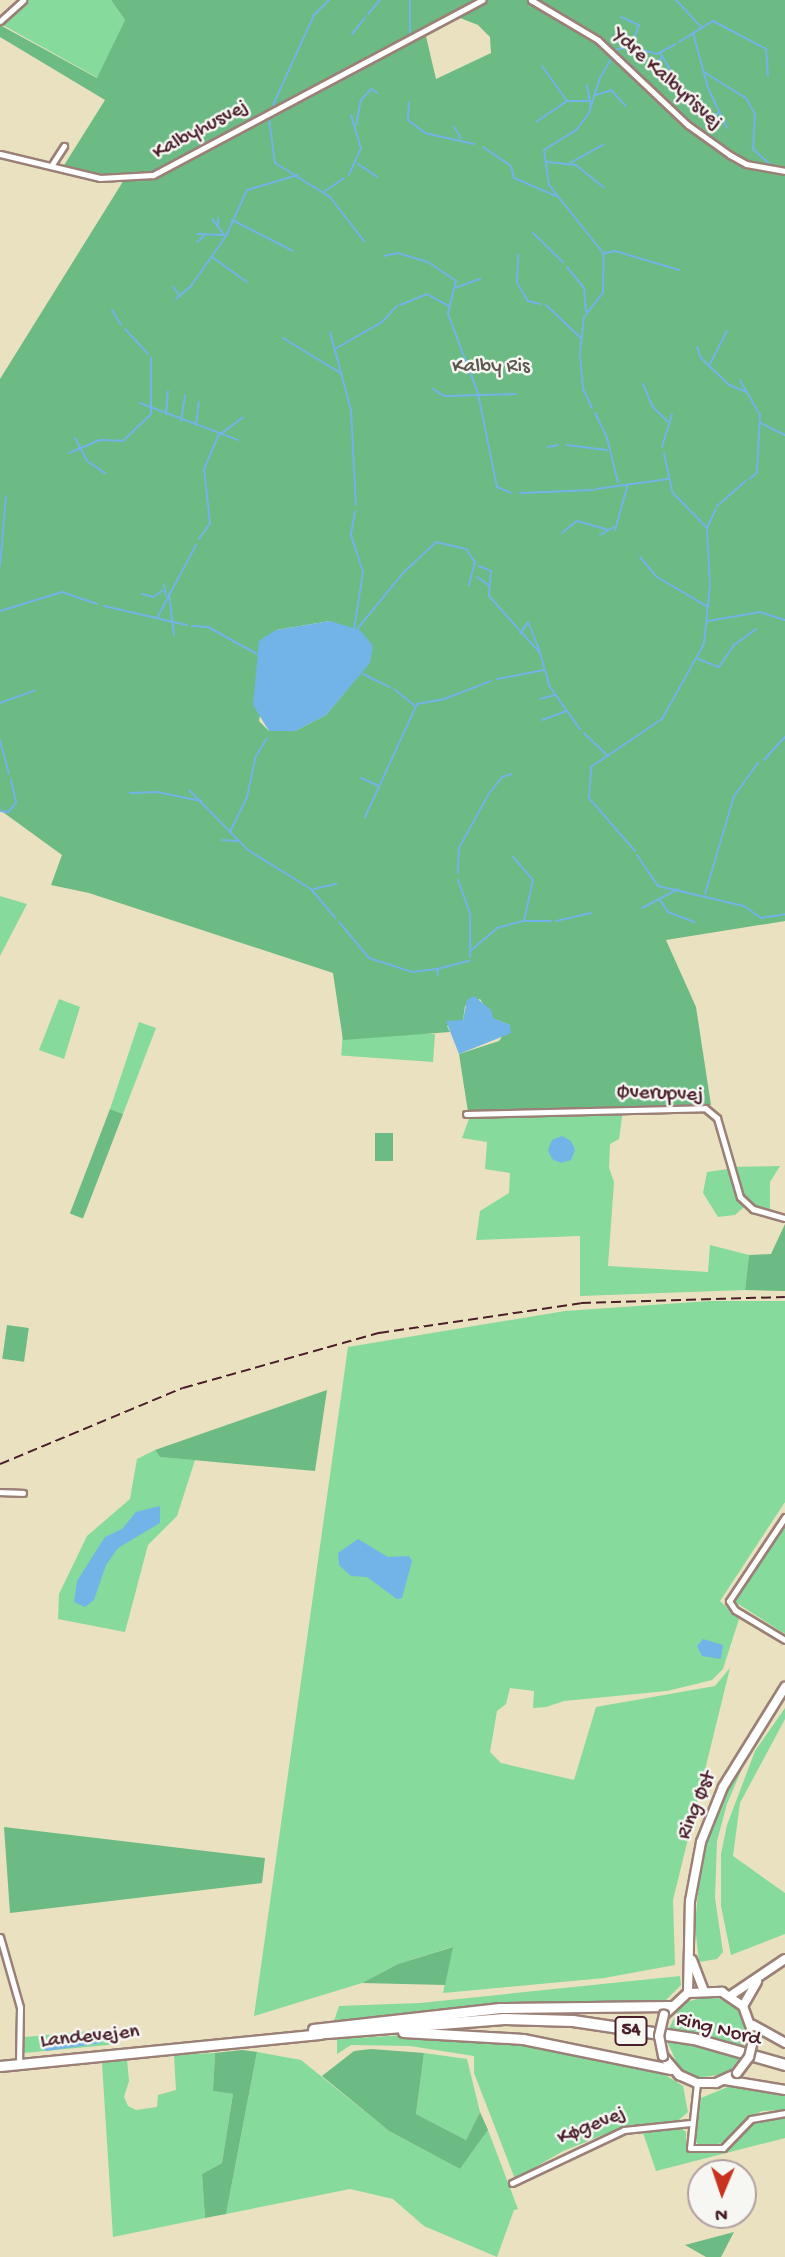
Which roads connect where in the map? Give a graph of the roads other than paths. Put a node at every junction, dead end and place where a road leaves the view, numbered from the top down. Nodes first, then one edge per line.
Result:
1 (23, 0) edge
2 (482, 0) edge
3 (531, 0) edge
4 (0, 21) edge
5 (64, 146) dead end
6 (0, 154) edge
7 (51, 166) junction
8 (785, 171) edge
9 (467, 1114) dead end
10 (785, 1218) edge
11 (0, 1492) edge
12 (23, 1493) dead end
13 (785, 1517) edge
14 (785, 1640) edge
15 (785, 1687) edge
16 (0, 1937) edge
17 (690, 1954) junction
18 (785, 1959) edge
19 (761, 1977) junction
20 (704, 1989) junction
21 (688, 1993) junction
22 (730, 1996) junction
23 (670, 2006) junction
24 (743, 2006) junction
25 (753, 2025) junction
26 (314, 2034) junction
27 (241, 2040) junction
28 (785, 2043) edge
29 (19, 2063) junction
30 (0, 2066) edge
31 (785, 2067) edge
32 (671, 2069) junction
33 (725, 2080) junction
34 (697, 2083) junction
35 (785, 2090) edge
36 (785, 2113) edge
37 (691, 2123) junction
38 (512, 2183) dead end

1 - 4 street
2 - 7 street, Kalbyhusvej
3 - 8 street, Ydre Kalbyrisvej
5 - 7 street
6 - 7 street, Kalbyhusvej
9 - 10 street, Øverupvej
11 - 12 street
13 - 14 street
15 - 17 main road, Ring Øst
16 - 29 street
17 - 20 main road, Ring Øst
17 - 21 main road, Ring Øst
18 - 19 main road
19 - 22 main road
19 - 24 main road
20 - 21 main road
20 - 22 main road
21 - 23 main road
22 - 24 main road
23 - 27 main road
23 - 32 main road, bridge
24 - 25 main road
25 - 28 main road
25 - 33 main road, bridge
26 - 27 main road, 54
26 - 31 highway, Ring Nord / 54
26 - 32 main road
27 - 29 main road, Landevejen / 54
29 - 30 main road, Landevejen / 54
32 - 34 main road
33 - 34 main road
33 - 35 main road
34 - 37 street
36 - 37 street
37 - 38 street, Køgevej

